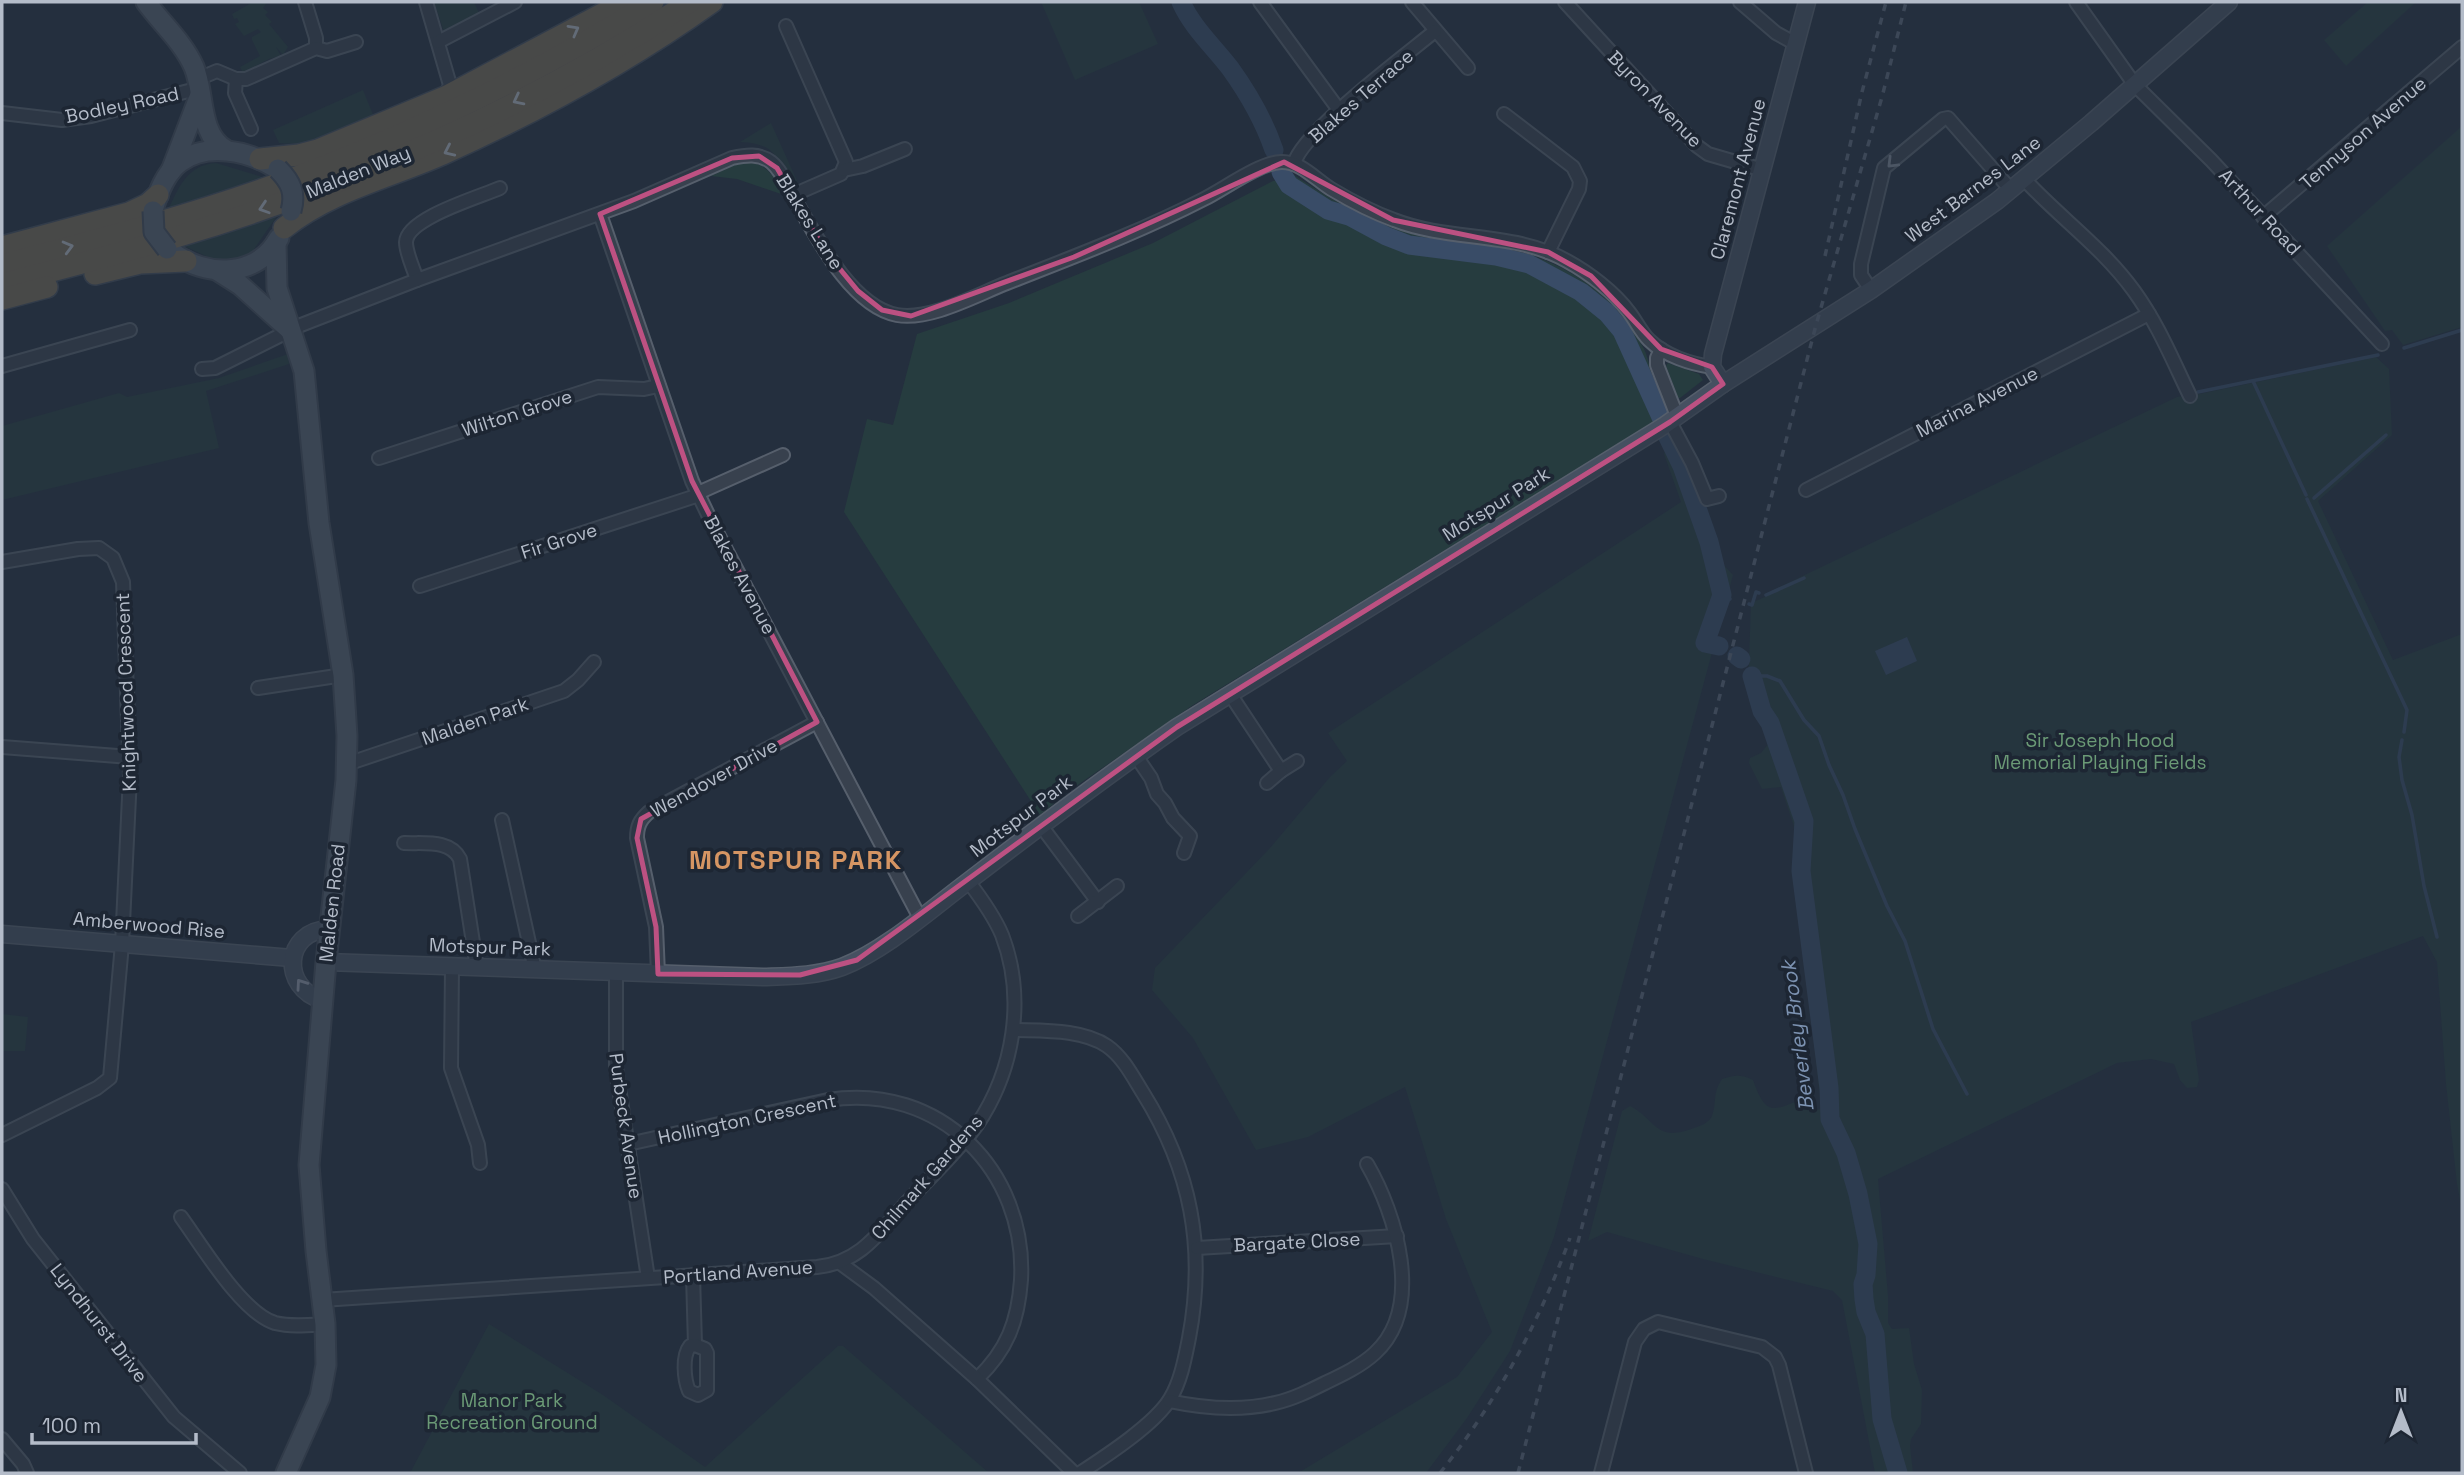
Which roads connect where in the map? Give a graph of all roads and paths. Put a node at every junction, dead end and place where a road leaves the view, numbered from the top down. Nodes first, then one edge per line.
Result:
1 (146, 2) edge
2 (305, 2) edge
3 (426, 2) edge
4 (515, 2) edge
5 (625, 2) edge
6 (653, 2) edge
7 (690, 2) edge
8 (712, 2) edge
9 (1260, 2) edge
10 (1412, 2) edge
11 (1565, 2) edge
12 (1740, 2) edge
13 (1807, 2) edge
14 (2076, 2) edge
15 (2229, 2) edge
16 (786, 26) dead end
17 (1435, 32) junction
18 (438, 41) junction
19 (356, 42) dead end
20 (1796, 44) junction
21 (2462, 47) edge
22 (316, 48) junction
23 (1468, 68) dead end
24 (236, 79) junction
25 (2135, 85) junction
26 (200, 87) junction
27 (445, 97) junction
28 (1339, 110) junction
29 (2, 113) edge
30 (1504, 114) dead end
31 (251, 129) dead end
32 (905, 149) dead end
33 (226, 150) junction
34 (269, 164) junction
35 (1294, 164) junction
36 (844, 170) junction
37 (1763, 170) junction
38 (170, 172) junction
39 (2024, 178) junction
40 (500, 188) dead end
41 (2011, 190) junction
42 (793, 195) junction
43 (155, 203) junction
44 (600, 215) junction
45 (2263, 217) junction
46 (284, 227) junction
47 (2, 247) edge
48 (1548, 251) junction
49 (186, 261) junction
50 (2, 265) edge
51 (218, 271) junction
52 (417, 280) junction
53 (2, 284) edge
54 (1871, 290) junction
55 (2, 299) edge
56 (2149, 314) junction
57 (130, 330) dead end
58 (289, 330) junction
59 (2382, 344) dead end
60 (1661, 349) junction
61 (2, 366) edge
62 (1712, 367) junction
63 (202, 369) dead end
64 (1723, 384) junction
65 (658, 386) junction
66 (2190, 396) dead end
67 (1671, 421) junction
68 (783, 455) dead end
69 (379, 458) dead end
70 (1806, 490) dead end
71 (698, 494) junction
72 (1719, 496) dead end
73 (2, 562) edge
74 (420, 586) dead end
75 (594, 662) dead end
76 (343, 675) junction
77 (258, 688) dead end
78 (1230, 694) junction
79 (817, 722) junction
80 (2, 747) edge
81 (1136, 756) junction
82 (130, 757) junction
83 (1297, 761) dead end
84 (347, 764) junction
85 (1281, 771) junction
86 (1267, 783) dead end
87 (502, 820) dead end
88 (1042, 827) junction
89 (404, 843) dead end
90 (1184, 853) dead end
91 (968, 881) junction
92 (1117, 886) dead end
93 (1098, 902) junction
94 (1078, 916) dead end
95 (920, 918) junction
96 (329, 929) junction
97 (2, 934) edge
98 (122, 944) junction
99 (292, 958) junction
100 (326, 962) junction
101 (452, 967) junction
102 (477, 968) junction
103 (535, 970) junction
104 (616, 973) junction
105 (658, 974) junction
106 (322, 1000) junction
107 (1014, 1030) junction
108 (2, 1135) edge
109 (966, 1139) junction
110 (628, 1144) junction
111 (480, 1163) dead end
112 (1367, 1164) dead end
113 (2, 1189) edge
114 (181, 1217) dead end
115 (1397, 1236) junction
116 (1197, 1248) junction
117 (840, 1263) junction
118 (693, 1275) junction
119 (648, 1278) junction
120 (322, 1300) junction
121 (325, 1324) junction
122 (695, 1345) dead end
123 (976, 1379) junction
124 (1169, 1401) junction
125 (2, 1439) edge
126 (27, 1473) edge
127 (240, 1473) edge
128 (286, 1473) edge
129 (1074, 1473) edge
130 (1080, 1473) edge
131 (1601, 1473) edge
132 (1806, 1473) edge

1 - 26 main road
2 - 22 street
3 - 18 street
4 - 18 street
27 -> 5 highway
50 -> 6 highway, Malden Way
7 -> 53 highway, Malden Way
8 -> 46 highway
9 - 28 street
10 - 17 street
11 - 37 street, Byron Avenue
12 - 20 street
13 - 20 street, Claremont Avenue
14 - 25 street, Arthur Road
15 - 25 street, West Barnes Lane
16 - 36 street
17 - 23 street
17 - 28 street, Blakes Terrace
18 - 27 street
19 - 22 street
20 - 37 street, Claremont Avenue
21 - 45 street, Tennyson Avenue
22 - 24 street
24 - 26 street, Bodley Road
24 - 31 street
25 - 39 street, West Barnes Lane
25 - 45 street, Arthur Road
26 - 29 street, Bodley Road
26 - 33 main road
26 - 38 main road
27 - 34 highway
28 - 35 street, Blakes Terrace
30 - 48 street
32 - 36 street
33 - 34 main road
33 - 38 main road
34 - 46 main road, bridge
35 - 42 street, Blakes Lane
35 - 48 street
36 - 42 street
37 - 62 street, Claremont Avenue
38 - 43 main road
39 - 41 street, West Barnes Lane
39 - 56 street
40 - 52 street
41 - 54 street, West Barnes Lane
41 -> 54 street
42 - 44 street, Blakes Lane
43 - 47 highway
43 - 49 main road, bridge
44 - 52 street, Blakes Lane
44 - 65 street, Blakes Avenue
45 - 59 street, Arthur Road
46 - 51 main road
46 - 58 main road, Malden Road
48 - 60 street
49 - 51 main road
49 - 55 highway
51 - 58 main road, Malden Road
52 - 58 street, Blakes Lane
54 - 64 street, West Barnes Lane
56 - 66 street
56 - 70 street, Marina Avenue
57 - 61 street
58 - 63 street, Blakes Lane
58 - 76 main road, Malden Road
60 - 62 street
60 - 67 street
62 - 64 street
64 - 67 street, West Barnes Lane
65 - 69 street, Wilton Grove
65 - 71 street, Blakes Avenue
67 - 72 street
67 - 78 street, Motspur Park
68 - 71 street, Fir Grove
71 - 74 street, Fir Grove
71 - 79 street, Blakes Avenue
73 - 82 street, Knightwood Crescent
75 - 84 street, Malden Park
76 - 77 street
76 - 84 main road, Malden Road
78 - 81 street, Motspur Park
78 - 85 street
79 - 95 street, Blakes Avenue
79 - 105 street, Wendover Drive
80 - 82 street
81 - 88 street, Motspur Park
81 - 90 street
82 - 98 street, Knightwood Crescent
83 - 85 street
84 - 96 main road, Malden Road
85 - 86 street
87 - 103 street
88 - 91 street, Motspur Park
88 - 93 street
89 - 102 street
91 - 95 street, Motspur Park
91 - 107 street, Chilmark Gardens
92 - 93 street
93 - 94 street
95 - 105 street, Motspur Park
96 - 99 street
96 - 100 main road, Malden Road
97 - 98 street, Amberwood Rise
98 - 99 street, Amberwood Rise
98 - 108 street, Knightwood Crescent
106 -> 99 street
100 - 101 street, Motspur Park
100 - 106 main road, Malden Road
101 - 102 street, Motspur Park
101 - 111 street
102 - 103 street, Motspur Park
103 - 104 street, Motspur Park
104 - 105 street, Motspur Park
104 - 110 street, Purbeck Avenue
106 - 120 main road, Malden Road
107 - 109 street, Chilmark Gardens
107 - 116 street
109 - 110 street, Hollington Crescent
109 - 117 street, Chilmark Gardens
109 - 123 street, Hollington Crescent
110 - 119 street, Purbeck Avenue
112 - 115 street
113 - 127 street, Lyndhurst Drive
114 - 121 street
115 - 116 street, Bargate Close
115 - 124 street
116 - 124 street
117 - 118 street, Portland Avenue
117 - 123 street, Portland Avenue
118 - 119 street, Portland Avenue
118 - 122 street
119 - 120 street, Portland Avenue
120 - 121 main road, Malden Road
121 - 128 main road, Malden Road
123 - 129 street, Portland Avenue
124 - 130 street
125 - 126 street
131 - 132 street

